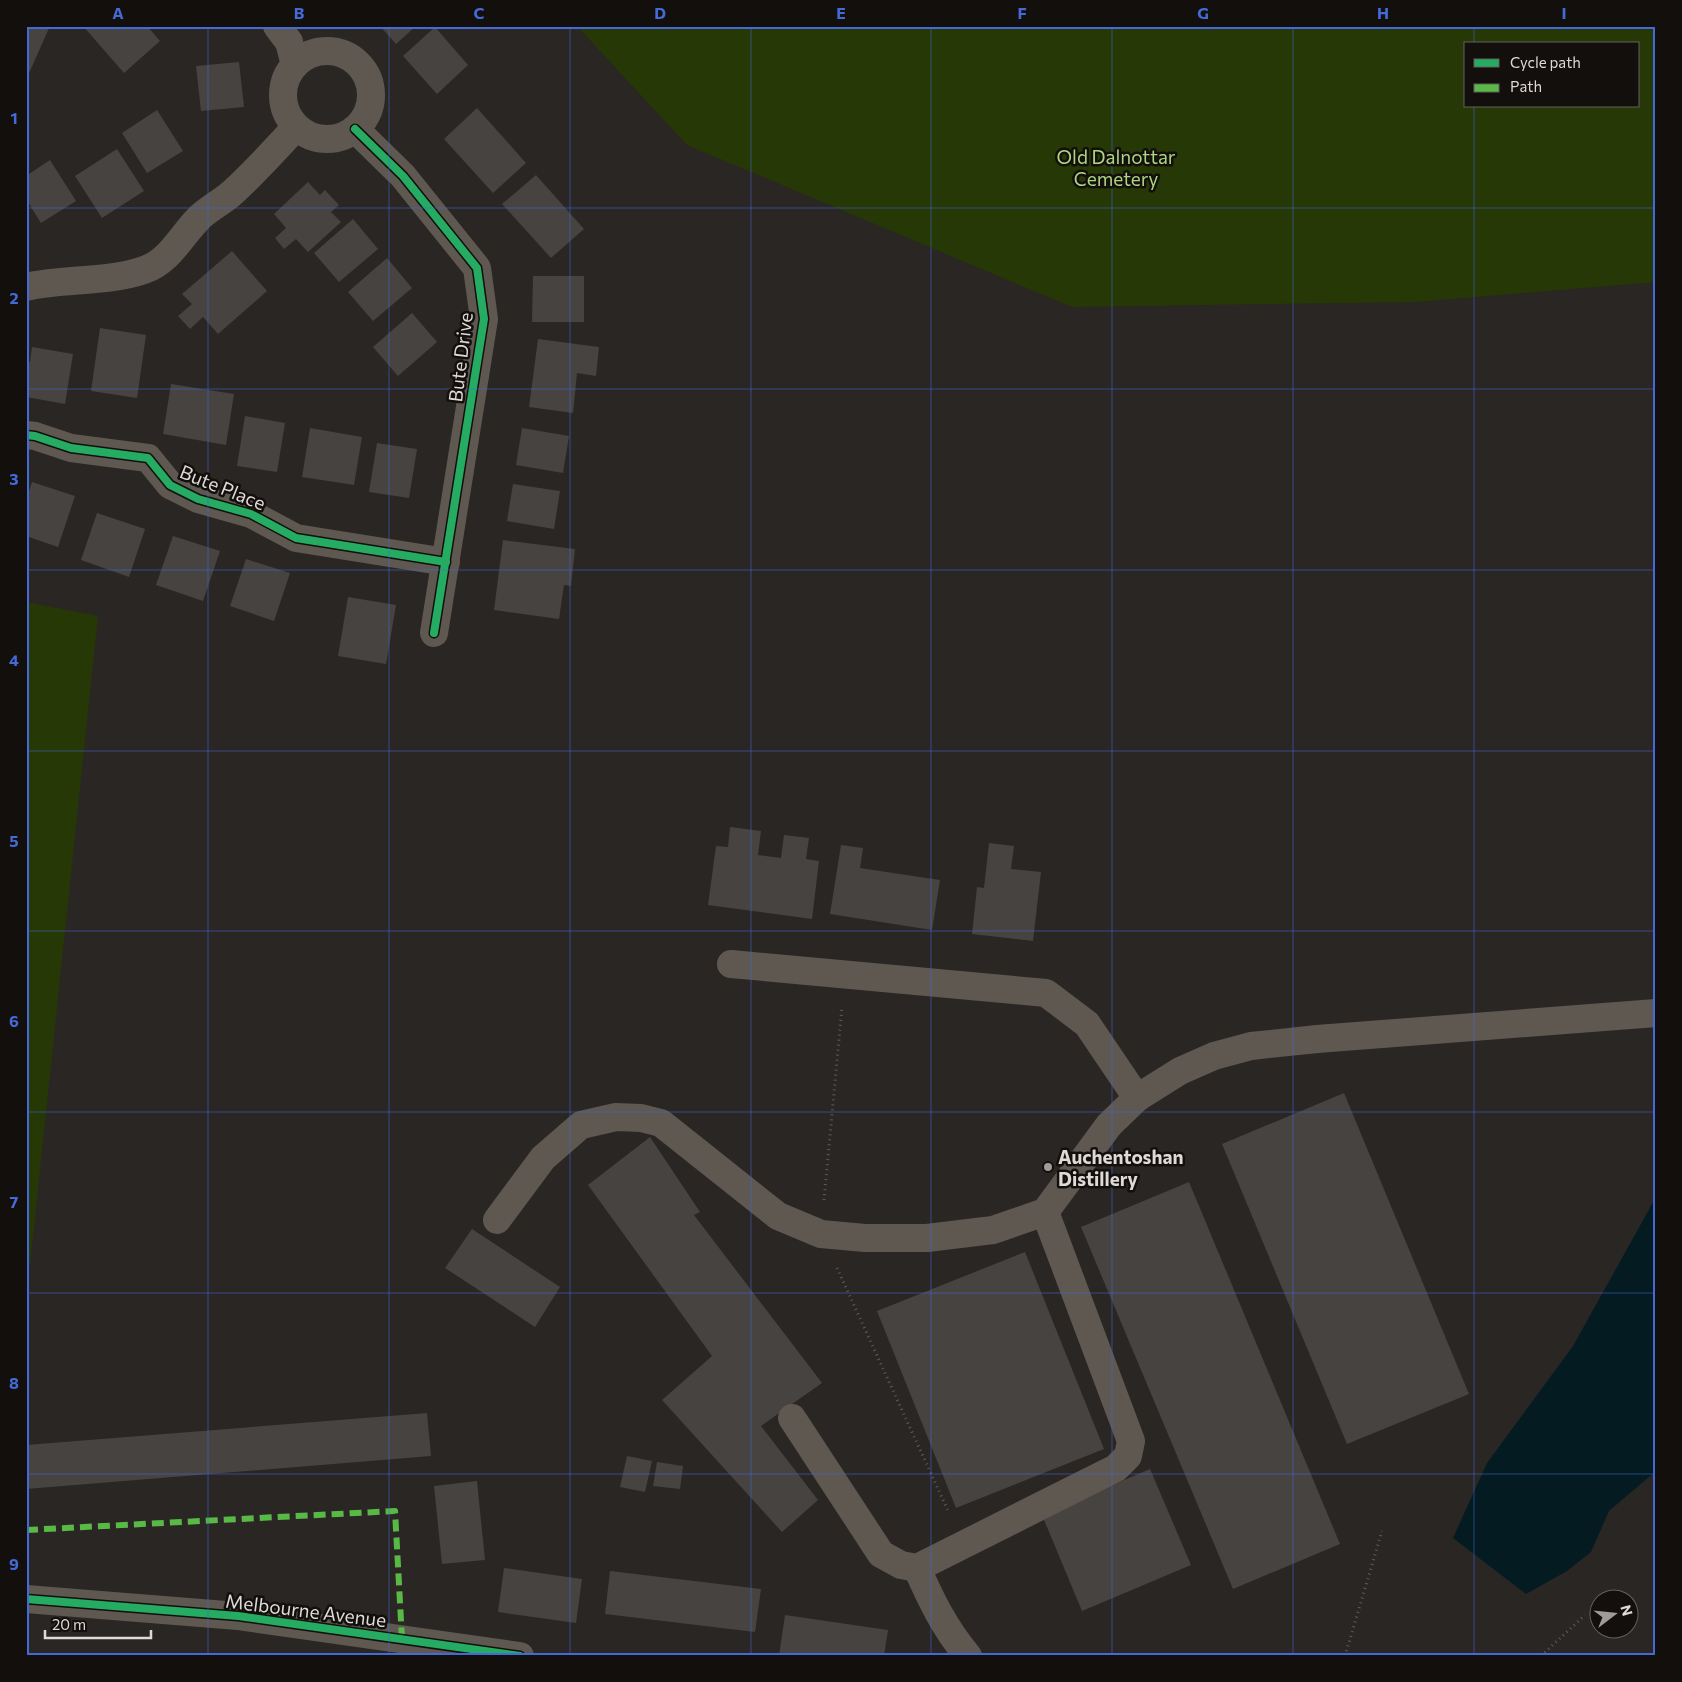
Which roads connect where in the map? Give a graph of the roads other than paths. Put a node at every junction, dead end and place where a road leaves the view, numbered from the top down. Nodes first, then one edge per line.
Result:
1 (277, 26) edge
2 (295, 65) junction
3 (296, 127) junction
4 (355, 129) junction
5 (26, 287) edge
6 (26, 435) edge
7 (446, 562) junction
8 (434, 633) dead end
9 (730, 964) dead end
10 (1656, 1013) edge
11 (1136, 1098) junction
12 (1045, 1212) junction
13 (497, 1220) dead end
14 (792, 1418) dead end
15 (917, 1568) junction
16 (26, 1599) edge
17 (520, 1656) edge
18 (968, 1656) edge

1 - 2 street
2 - 3 street
2 - 4 street
3 - 4 street
3 - 5 street
4 - 7 street, Bute Drive
6 - 7 street, Bute Place
7 - 8 street, Bute Drive
9 - 11 street
10 - 11 street
11 - 12 street
12 - 13 street
12 - 15 street
14 - 15 street
15 - 18 street
16 - 17 street, Melbourne Avenue

